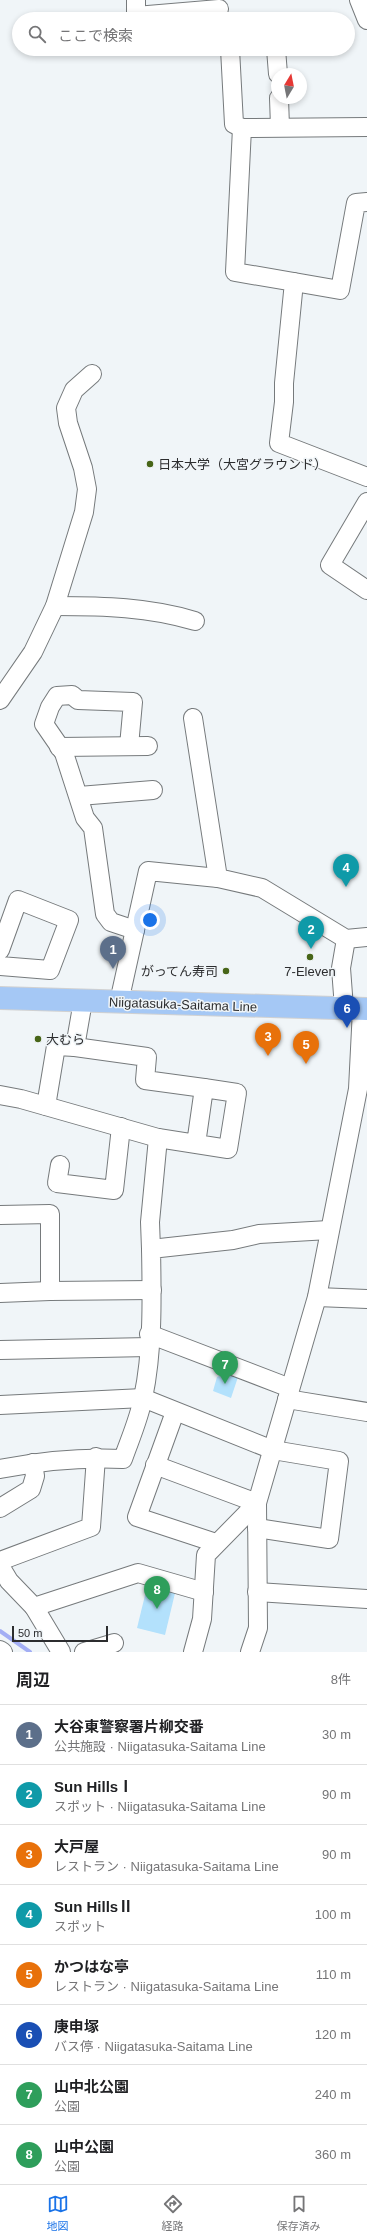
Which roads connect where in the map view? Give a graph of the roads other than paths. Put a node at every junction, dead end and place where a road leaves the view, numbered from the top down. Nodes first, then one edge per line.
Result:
1 (136, 0) edge
2 (360, 0) edge
3 (220, 9) edge
4 (136, 12) edge
5 (184, 12) edge
6 (367, 20) edge
7 (230, 56) edge
8 (277, 56) edge
9 (278, 68) edge
10 (279, 104) edge
11 (280, 127) junction
12 (367, 127) edge
13 (242, 128) junction
14 (367, 202) edge
15 (294, 282) junction
16 (92, 374) dead end
17 (367, 477) edge
18 (367, 502) edge
19 (367, 590) edge
20 (55, 606) junction
21 (195, 621) dead end
22 (0, 700) edge
23 (193, 718) dead end
24 (129, 746) junction
25 (148, 746) dead end
26 (59, 747) junction
27 (153, 790) dead end
28 (79, 796) junction
29 (218, 878) junction
30 (135, 930) junction
31 (367, 937) edge
32 (346, 939) junction
33 (0, 950) edge
34 (0, 966) edge
35 (0, 998) edge
36 (83, 1001) junction
37 (119, 1002) junction
38 (358, 1009) edge
39 (75, 1047) junction
40 (204, 1088) junction
41 (0, 1095) edge
42 (46, 1106) junction
43 (121, 1127) junction
44 (359, 1128) edge
45 (158, 1138) junction
46 (196, 1144) junction
47 (60, 1165) dead end
48 (0, 1215) edge
49 (329, 1230) junction
50 (151, 1249) junction
51 (152, 1290) junction
52 (50, 1291) junction
53 (0, 1293) edge
54 (317, 1297) junction
55 (367, 1299) edge
56 (149, 1341) junction
57 (0, 1350) edge
58 (288, 1393) junction
59 (143, 1398) junction
60 (0, 1405) edge
61 (175, 1412) junction
62 (367, 1412) edge
63 (273, 1450) junction
64 (96, 1457) junction
65 (33, 1462) junction
66 (155, 1465) junction
67 (0, 1470) edge
68 (256, 1503) junction
69 (0, 1508) edge
70 (257, 1528) junction
71 (216, 1543) junction
72 (0, 1561) edge
73 (0, 1566) edge
74 (204, 1592) junction
75 (257, 1592) junction
76 (367, 1600) edge
77 (34, 1607) junction
78 (114, 1643) dead end
79 (0, 1650) edge
80 (3, 1652) edge
81 (61, 1652) edge
82 (84, 1652) edge
83 (193, 1652) edge
84 (250, 1652) edge

1 - 4 street
2 - 6 street
3 - 5 street
7 - 13 street
8 - 9 street
10 - 11 street
11 - 12 street
11 - 13 street
13 - 15 street
14 - 15 street
15 - 17 street
16 - 20 street
18 - 19 street
20 - 21 street
20 - 22 street
23 - 29 street
24 - 25 street
24 - 26 street
24 - 26 street
26 - 28 street
27 - 28 street
28 - 30 street
29 - 30 street
29 - 32 street
30 - 37 street
31 - 32 street
32 - 38 street
33 - 34 street
35 - 36 main road, Niigatasuka-Saitama Line
36 - 37 main road, Niigatasuka-Saitama Line
36 - 39 street
37 - 38 main road, Niigatasuka-Saitama Line
38 - 44 street
39 - 40 street
39 - 42 street
40 - 46 street
40 - 46 street
41 - 42 street
42 - 43 street
43 - 45 street
43 - 47 street
44 - 49 street
45 - 46 street
45 - 50 street
48 - 52 street
49 - 50 street
49 - 54 street
50 - 51 street
51 - 52 street
51 - 56 street
52 - 53 street
54 - 55 street
54 - 58 street
56 - 57 street
56 - 58 street
56 - 59 street
58 - 62 street
58 - 63 street
59 - 60 street
59 - 61 street
59 - 64 street
61 - 63 street
61 - 66 street
63 - 68 street
63 - 70 street
64 - 65 street
64 - 72 street
65 - 67 street
65 - 69 street
66 - 68 street
66 - 71 street
68 - 70 street
68 - 71 street
70 - 75 street
71 - 74 street
73 - 77 street
74 - 77 street
74 - 83 street
75 - 76 street
75 - 84 street
77 - 81 street
78 - 82 street
79 - 80 street

